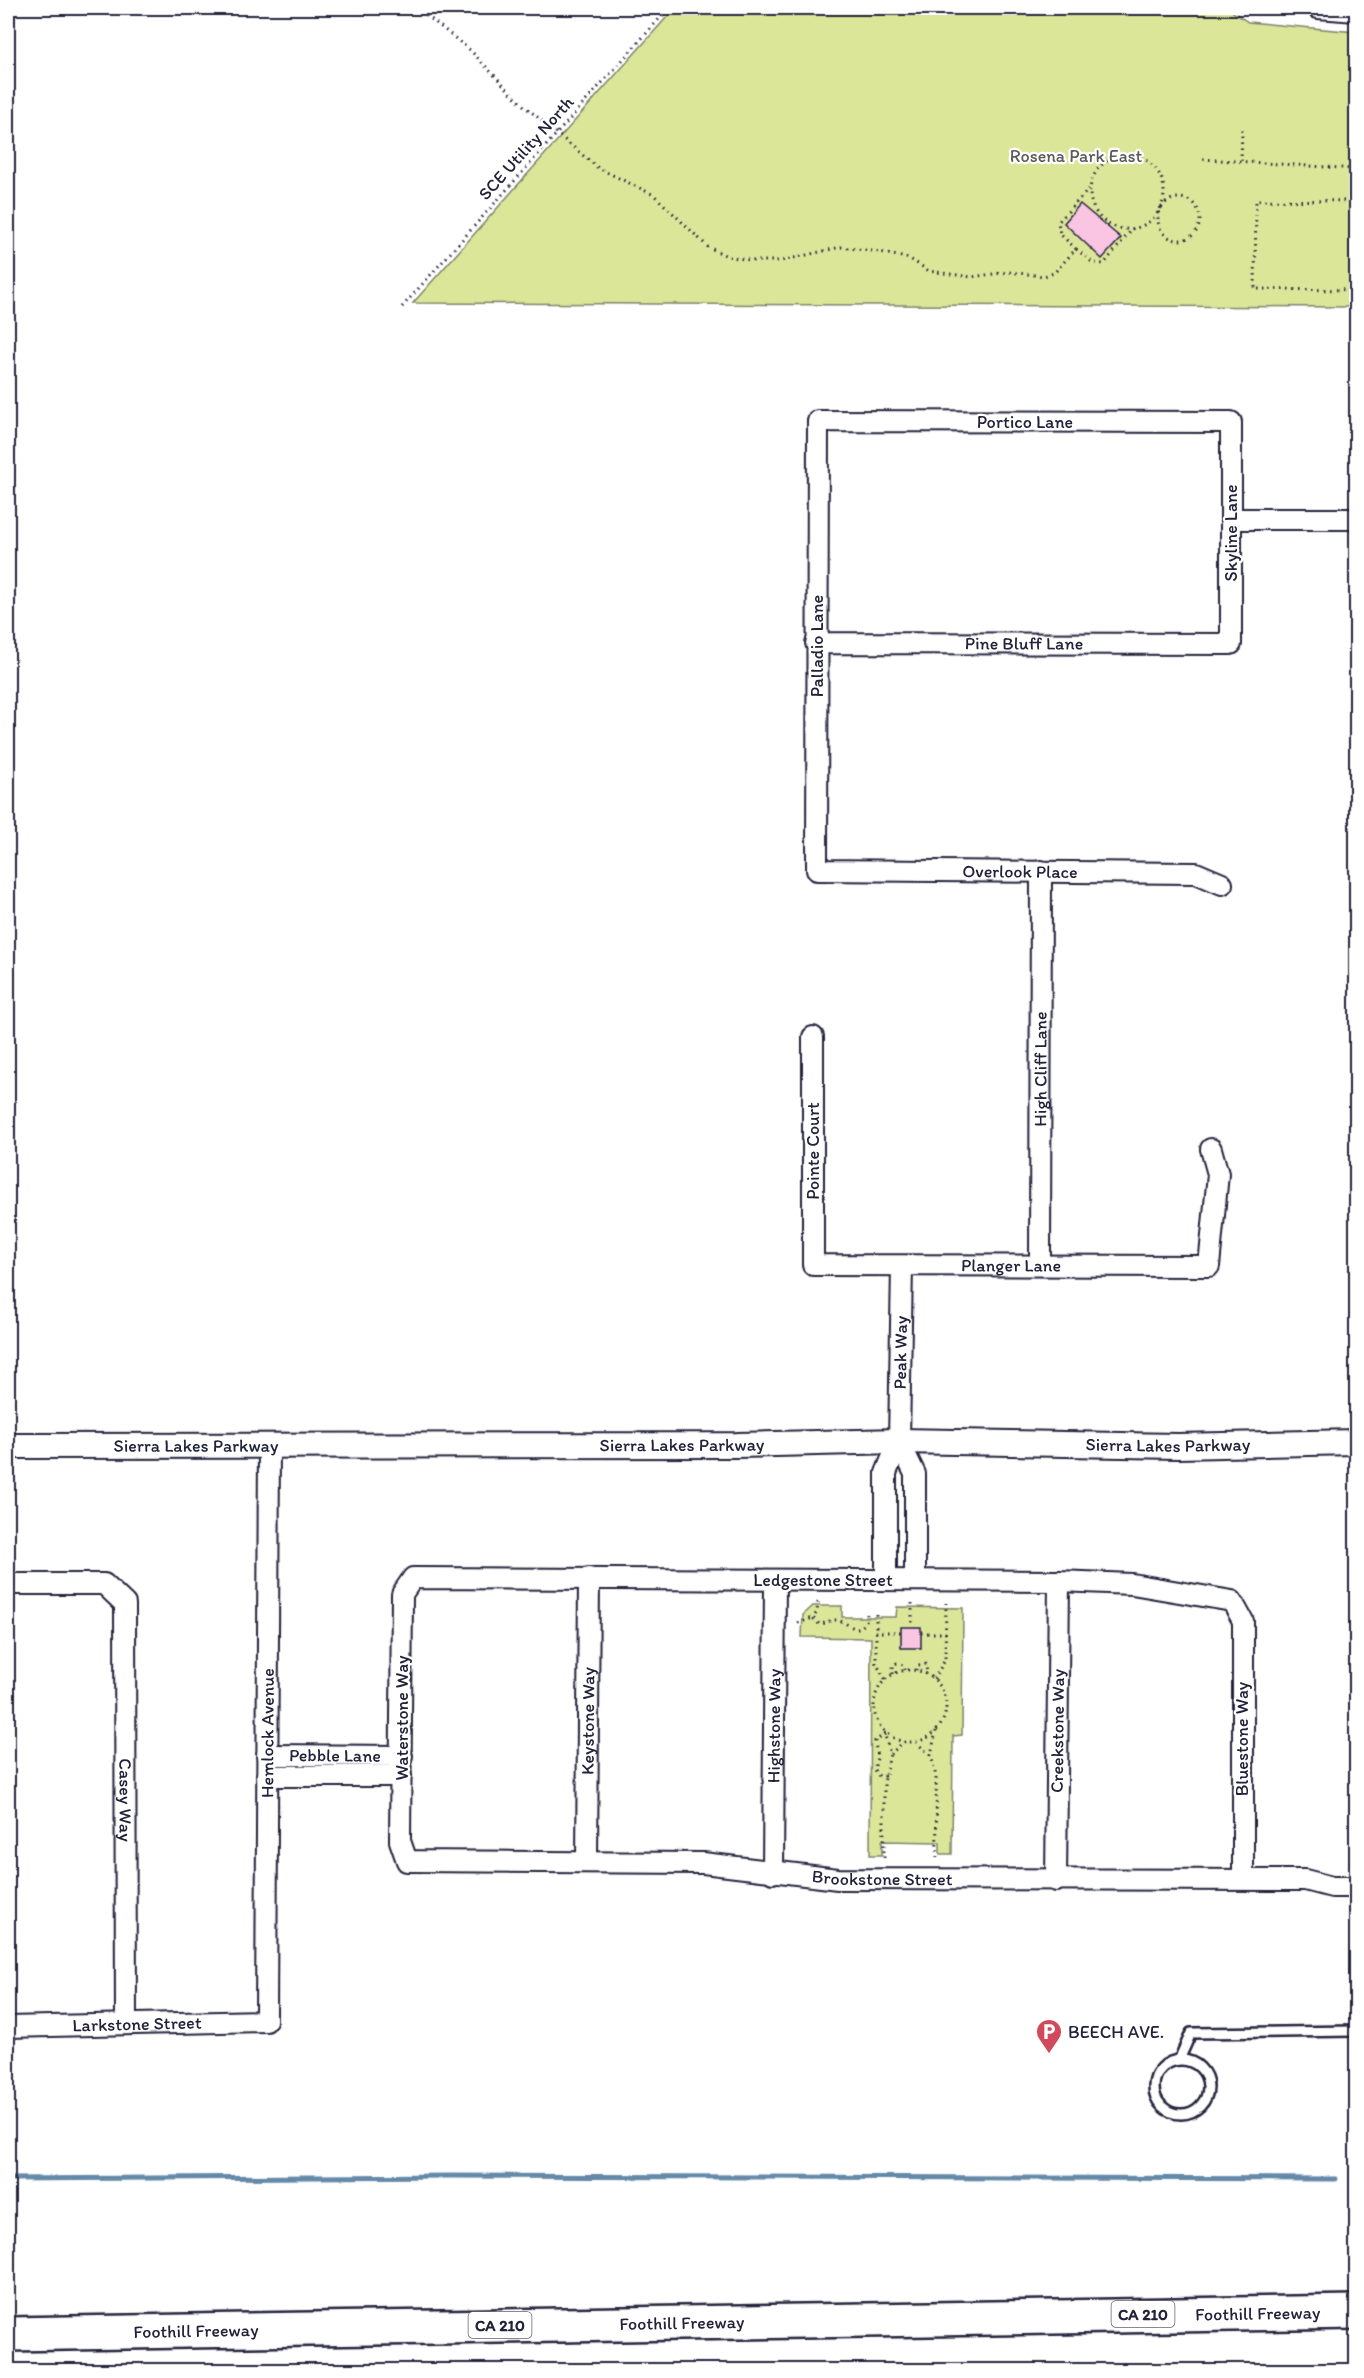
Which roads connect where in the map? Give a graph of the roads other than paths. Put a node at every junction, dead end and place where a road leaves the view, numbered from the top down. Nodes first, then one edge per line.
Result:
1 (1318, 8) edge
2 (1356, 10) edge
3 (818, 421) joint
4 (1231, 422) joint
5 (1231, 519) junction
6 (1356, 519) edge
7 (816, 643) junction
8 (1231, 644) joint
9 (817, 870) joint
10 (1041, 871) junction
11 (1222, 884) dead end
12 (813, 1037) dead end
13 (1211, 1149) dead end
14 (813, 1265) joint
15 (1040, 1265) junction
16 (902, 1266) junction
17 (899, 1441) junction
18 (1356, 1442) edge
19 (269, 1445) junction
20 (8, 1446) edge
21 (413, 1578) joint
22 (589, 1578) junction
23 (775, 1580) junction
24 (886, 1580) junction
25 (915, 1580) junction
26 (1059, 1581) junction
27 (8, 1584) edge
28 (1232, 1600) joint
29 (267, 1755) junction
30 (402, 1756) junction
31 (267, 1776) junction
32 (401, 1776) junction
33 (406, 1861) joint
34 (587, 1862) junction
35 (773, 1873) junction
36 (1243, 1880) junction
37 (1056, 1881) junction
38 (1356, 1887) edge
39 (266, 2021) joint
40 (126, 2024) junction
41 (8, 2026) edge
42 (1356, 2031) edge
43 (1179, 2060) junction
44 (1356, 2312) edge
45 (8, 2334) edge

1 - 2 street
3 - 4 street, Portico Lane
3 - 7 street, Palladio Lane
4 - 5 street, Skyline Lane
5 - 6 street
5 - 8 street, Skyline Lane
7 - 8 street, Pine Bluff Lane
7 - 9 street, Palladio Lane
9 - 10 street, Overlook Place
10 - 11 street, Overlook Place
10 - 15 street, High Cliff Lane
12 - 14 street, Pointe Court
13 - 15 street, Planger Lane
14 - 16 street, Planger Lane
15 - 16 street, Planger Lane
16 - 17 street, Peak Way
17 - 18 street, Sierra Lakes Parkway
17 - 19 street, Sierra Lakes Parkway
17 - 24 street, Peak Way
17 - 25 street, Peak Way
19 - 20 street, Sierra Lakes Parkway
19 - 29 street, Hemlock Avenue
21 - 22 street, Ledgestone Street
21 - 30 street, Waterstone Way
22 - 23 street, Ledgestone Street
22 - 34 street, Keystone Way
23 - 24 street, Ledgestone Street
23 - 35 street, Highstone Way
24 - 25 street, Ledgestone Street
25 - 26 street, Ledgestone Street
26 - 28 street, Ledgestone Street
26 - 37 street, Creekstone Way
27 - 40 street, Casey Way
28 - 36 street, Bluestone Way
29 - 30 street, Pebble Lane
29 - 31 street, Hemlock Avenue
30 - 32 street, Waterstone Way
31 - 32 street
31 - 39 street, Hemlock Avenue
32 - 33 street, Waterstone Way
33 - 34 street, Brookstone Street
34 - 35 street, Brookstone Street
35 - 37 street, Brookstone Street
36 - 37 street, Brookstone Street
36 - 38 street, Brookstone Street
39 - 40 street, Larkstone Street
40 - 41 street, Larkstone Street
42 - 43 lane
43 - 43 lane
44 - 45 highway, Foothill Freeway / CA 210

